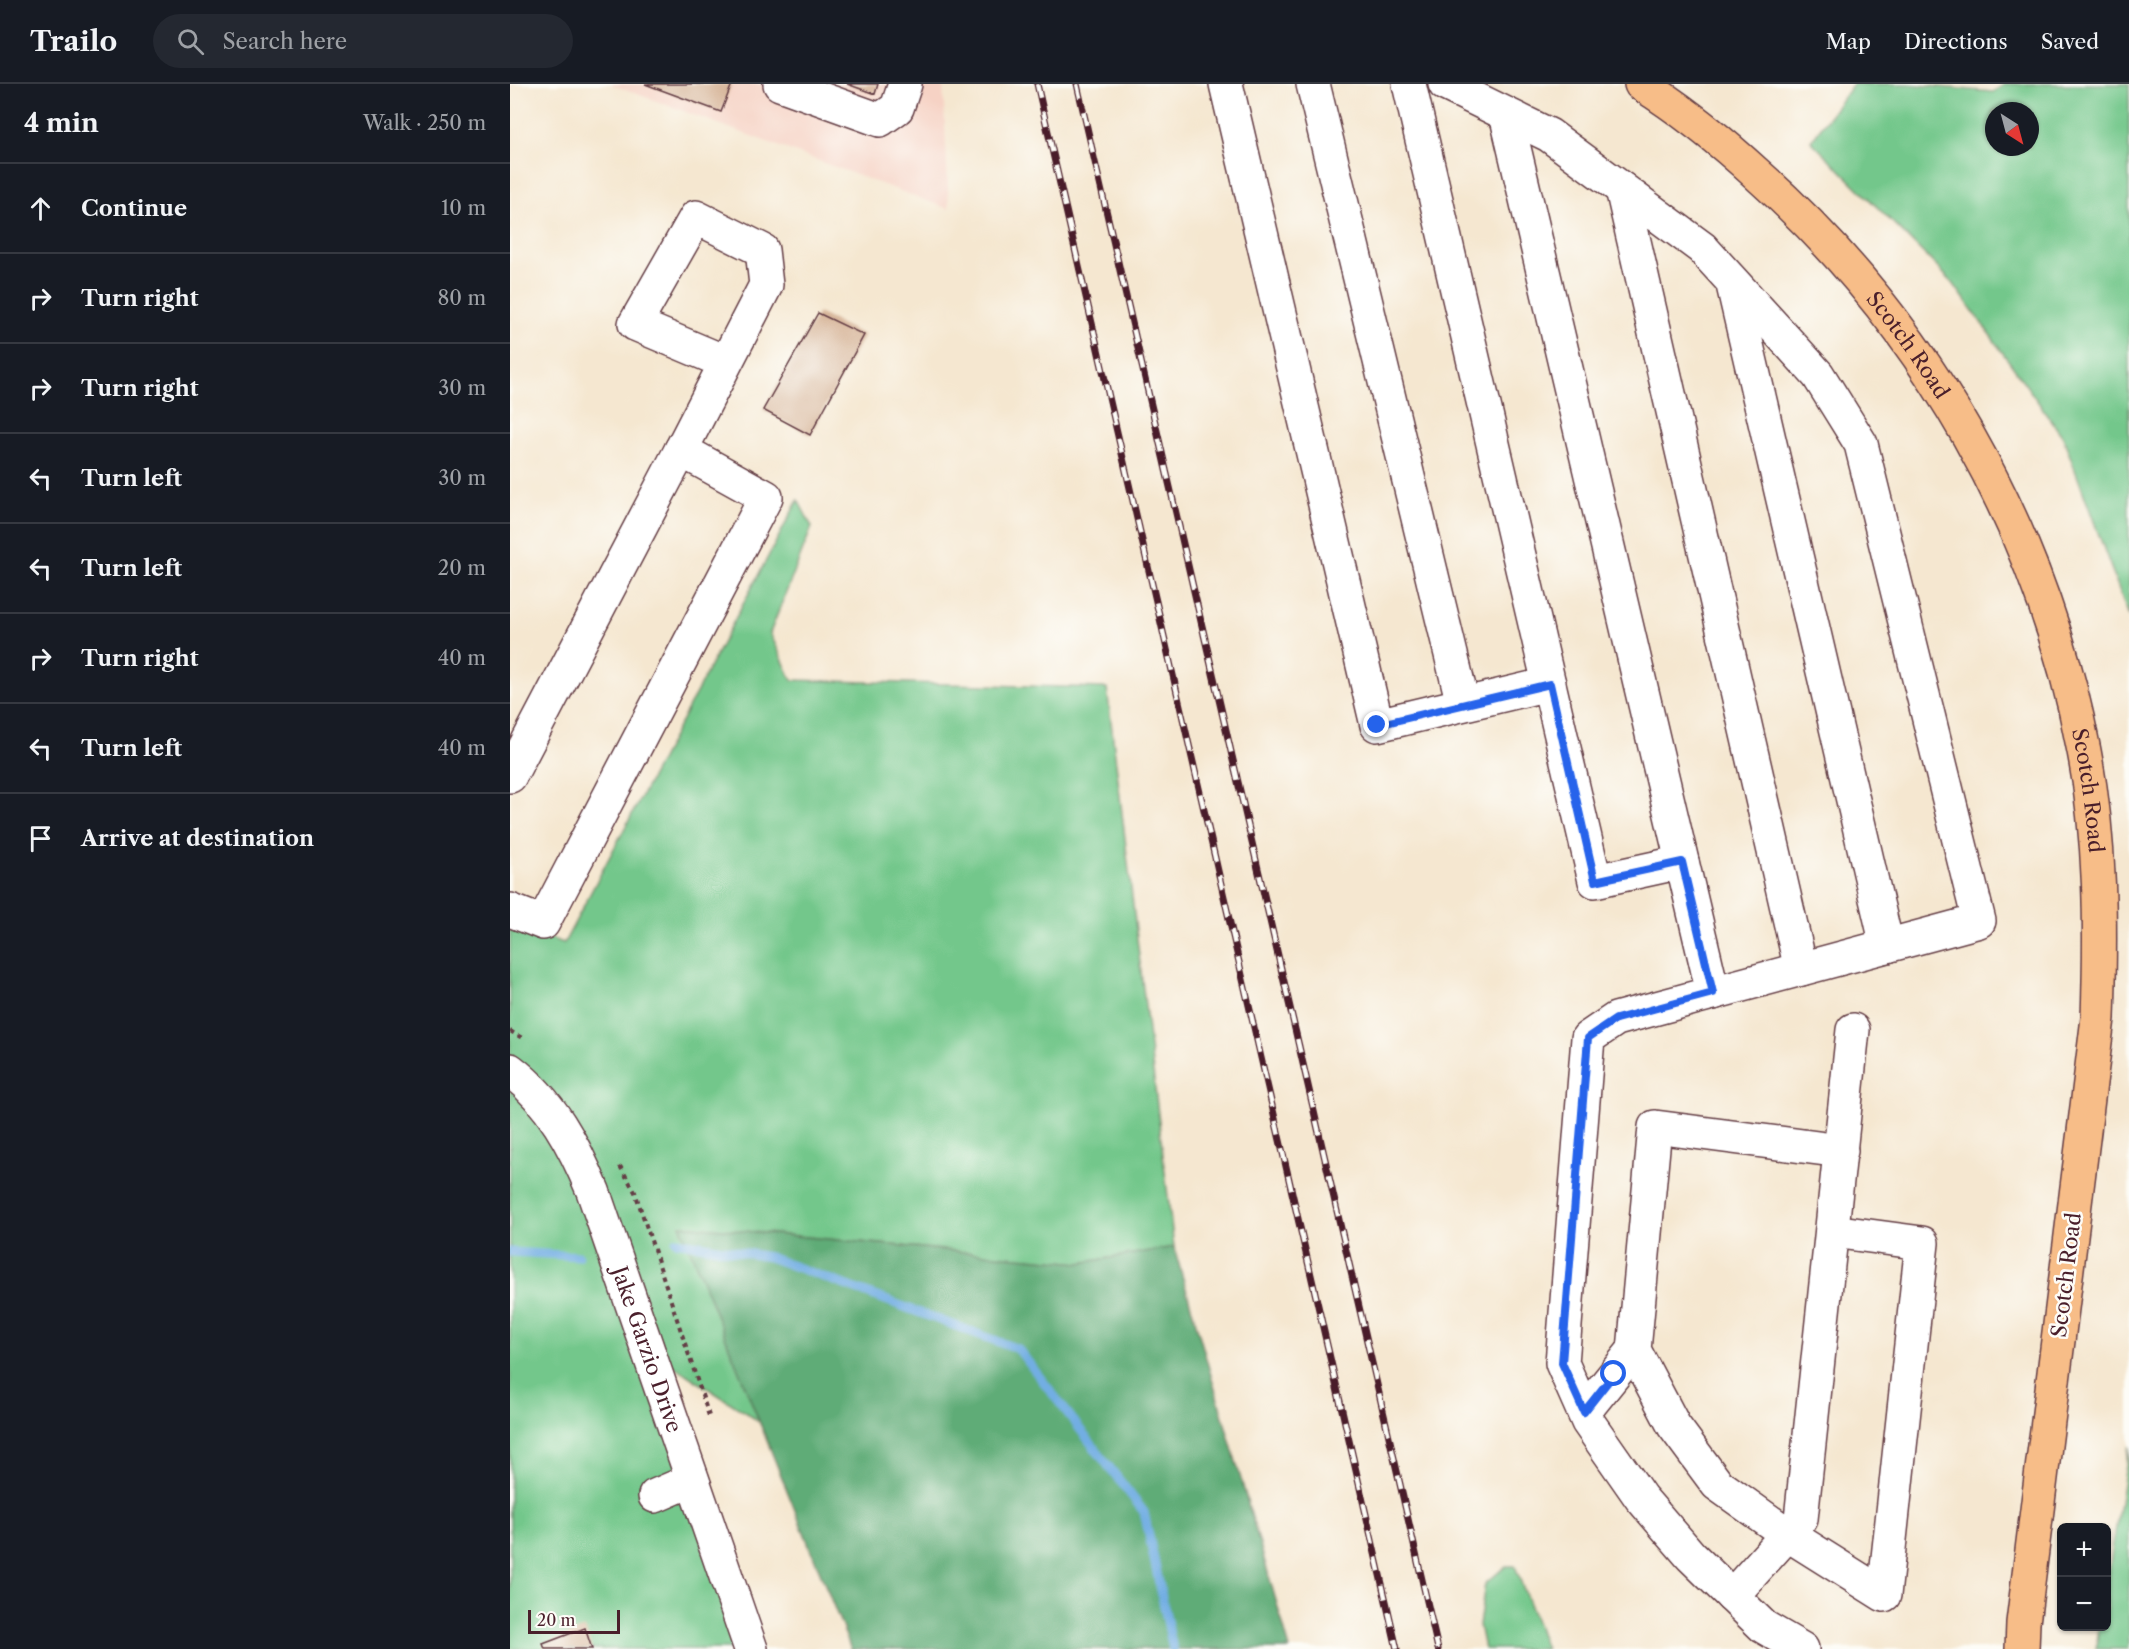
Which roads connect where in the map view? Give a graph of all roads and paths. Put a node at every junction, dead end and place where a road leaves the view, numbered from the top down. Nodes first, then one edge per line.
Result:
1 (780, 84) edge
2 (905, 84) edge
3 (1227, 84) edge
4 (1313, 84) edge
5 (1409, 84) edge
6 (1445, 84) edge
7 (1641, 84) edge
8 (1506, 114) junction
9 (1622, 189) junction
10 (1732, 281) junction
11 (725, 362) junction
12 (681, 450) junction
13 (1550, 684) junction
14 (1463, 704) junction
15 (510, 776) edge
16 (1682, 862) junction
17 (510, 910) edge
18 (1887, 946) junction
19 (1801, 969) junction
20 (1713, 993) junction
21 (1853, 1030) dead end
22 (510, 1070) edge
23 (1841, 1151) junction
24 (1832, 1232) junction
25 (1634, 1350) junction
26 (1584, 1412) junction
27 (692, 1480) junction
28 (655, 1496) dead end
29 (1787, 1534) junction
30 (1732, 1596) junction
31 (751, 1649) edge
32 (1802, 1649) edge
33 (2022, 1649) edge

1 - 2 lane
3 - 14 lane
4 - 14 lane
5 - 13 lane
6 - 8 lane
7 - 33 main road, Scotch Road
8 - 9 lane
8 - 16 lane
9 - 10 lane
9 - 19 lane
10 - 18 lane
10 - 18 lane
11 - 11 lane
11 - 12 lane
12 - 15 lane
12 - 17 lane
13 - 14 lane
13 - 16 lane
16 - 20 lane
18 - 19 lane
19 - 20 lane
20 - 26 lane
21 - 23 lane
22 - 27 lane, Jake Garzio Drive
23 - 24 lane
23 - 25 lane
24 - 29 lane
24 - 29 lane
25 - 26 lane
25 - 29 lane
26 - 30 lane
27 - 28 lane
27 - 31 lane, Jake Garzio Drive
29 - 30 lane
30 - 32 lane

